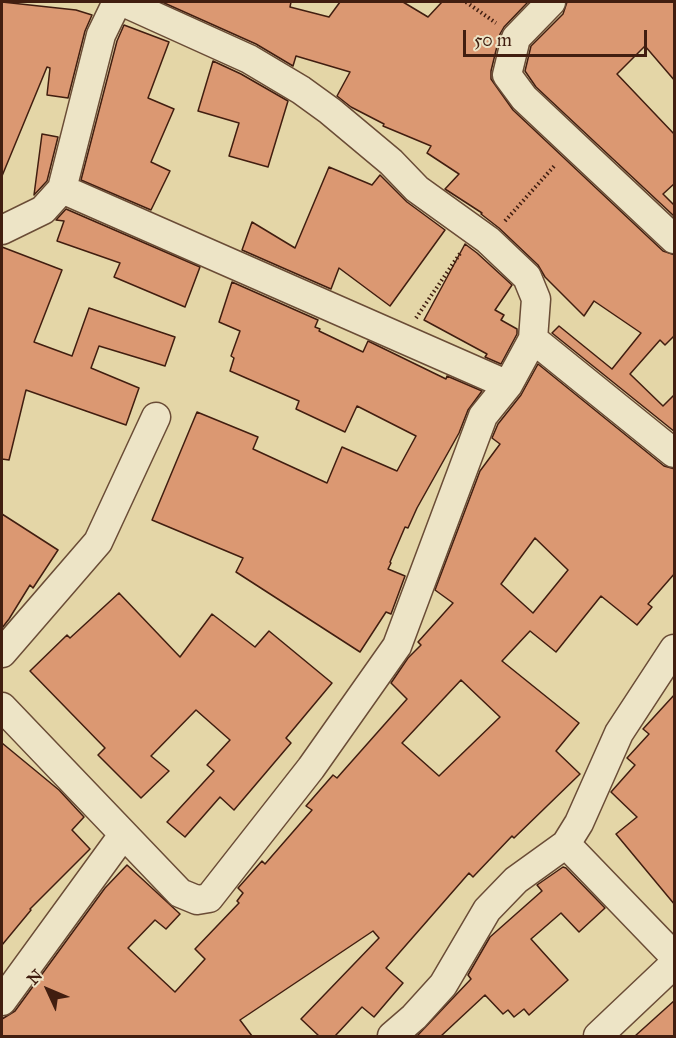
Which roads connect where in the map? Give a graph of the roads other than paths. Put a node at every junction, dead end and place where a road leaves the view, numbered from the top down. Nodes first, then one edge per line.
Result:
1 (117, 2) edge
2 (123, 2) edge
3 (551, 2) edge
4 (62, 189) junction
5 (2, 230) edge
6 (675, 239) edge
7 (533, 339) junction
8 (508, 385) junction
9 (156, 417) dead end
10 (675, 453) edge
11 (675, 649) edge
12 (2, 653) edge
13 (2, 707) edge
14 (123, 835) junction
15 (566, 844) junction
16 (675, 956) edge
17 (675, 964) edge
18 (2, 1001) edge
19 (392, 1036) edge
20 (598, 1036) edge

1 - 4 street
2 - 7 street
3 - 6 street
4 - 5 street
4 - 8 street
7 - 8 street
7 - 10 street
8 - 14 street
9 - 12 street
11 - 15 street
13 - 14 street
14 - 18 street
15 - 16 street
15 - 19 street
17 - 20 street

